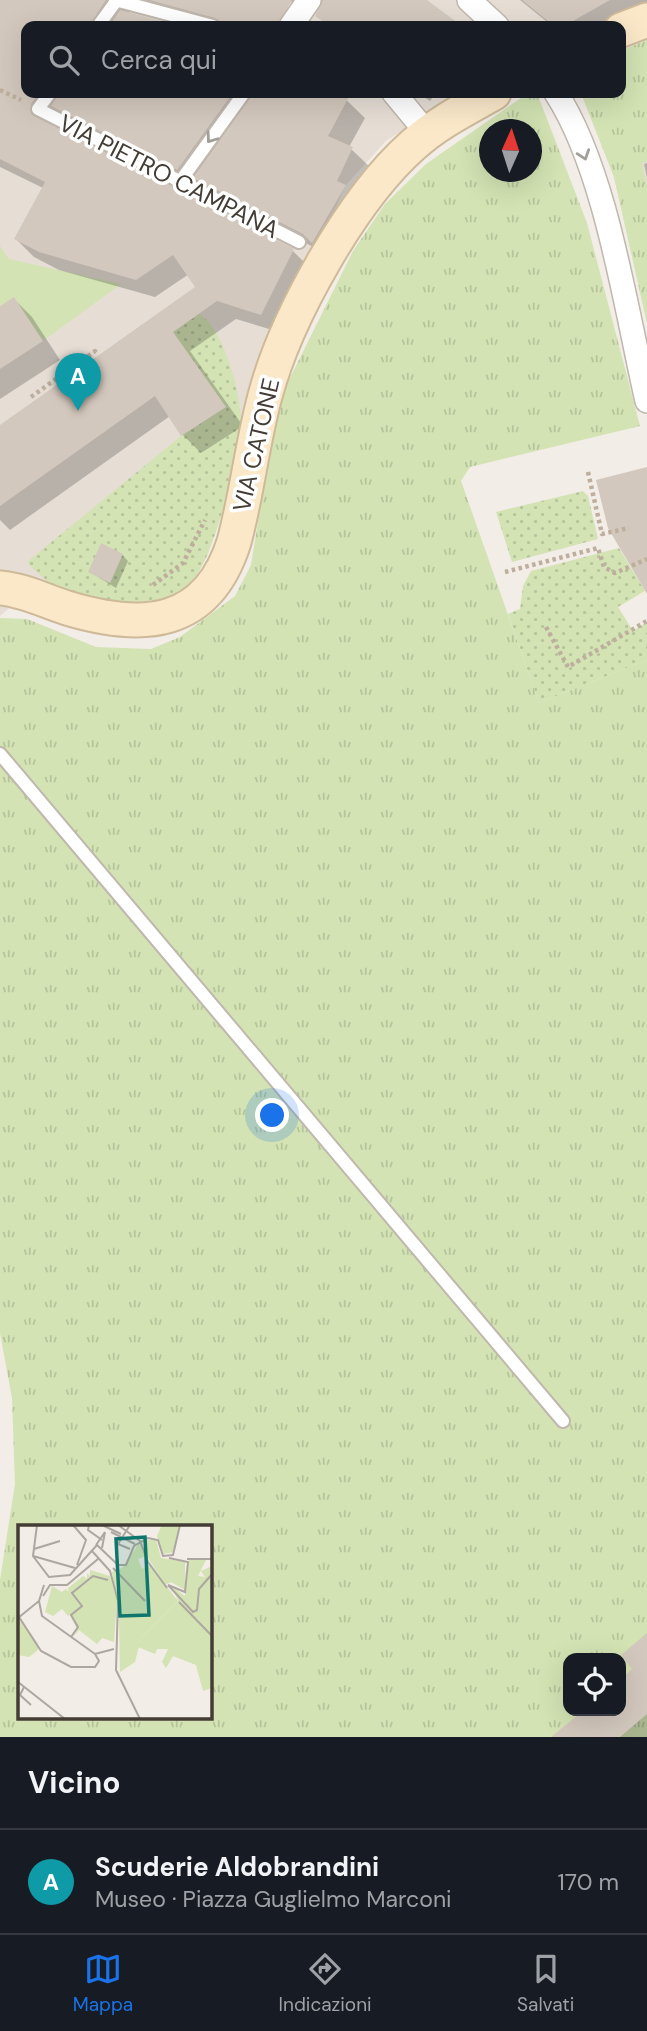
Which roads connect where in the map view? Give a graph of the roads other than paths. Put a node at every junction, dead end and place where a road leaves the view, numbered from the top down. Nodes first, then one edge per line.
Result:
1 (116, 0) edge
2 (309, 0) edge
3 (469, 0) edge
4 (647, 20) edge
5 (101, 21) edge
6 (194, 21) edge
7 (294, 21) edge
8 (492, 21) edge
9 (626, 28) edge
10 (46, 98) edge
11 (240, 98) edge
12 (398, 98) edge
13 (486, 98) edge
14 (559, 98) edge
15 (427, 133) junction
16 (179, 183) junction
17 (299, 242) dead end
18 (647, 401) edge
19 (0, 562) edge
20 (11, 590) edge
21 (0, 754) edge
22 (563, 1421) dead end

1 - 5 lane
1 - 6 lane
2 - 7 street
3 - 8 street
4 - 9 main road
10 - 16 lane, VIA PIETRO CAMPANA
11 -> 16 lane
12 - 15 street
13 - 15 main road, VIA CATONE
14 -> 18 street
15 - 20 main road, VIA CATONE
16 - 17 lane, VIA PIETRO CAMPANA
19 - 20 main road
21 - 22 lane

